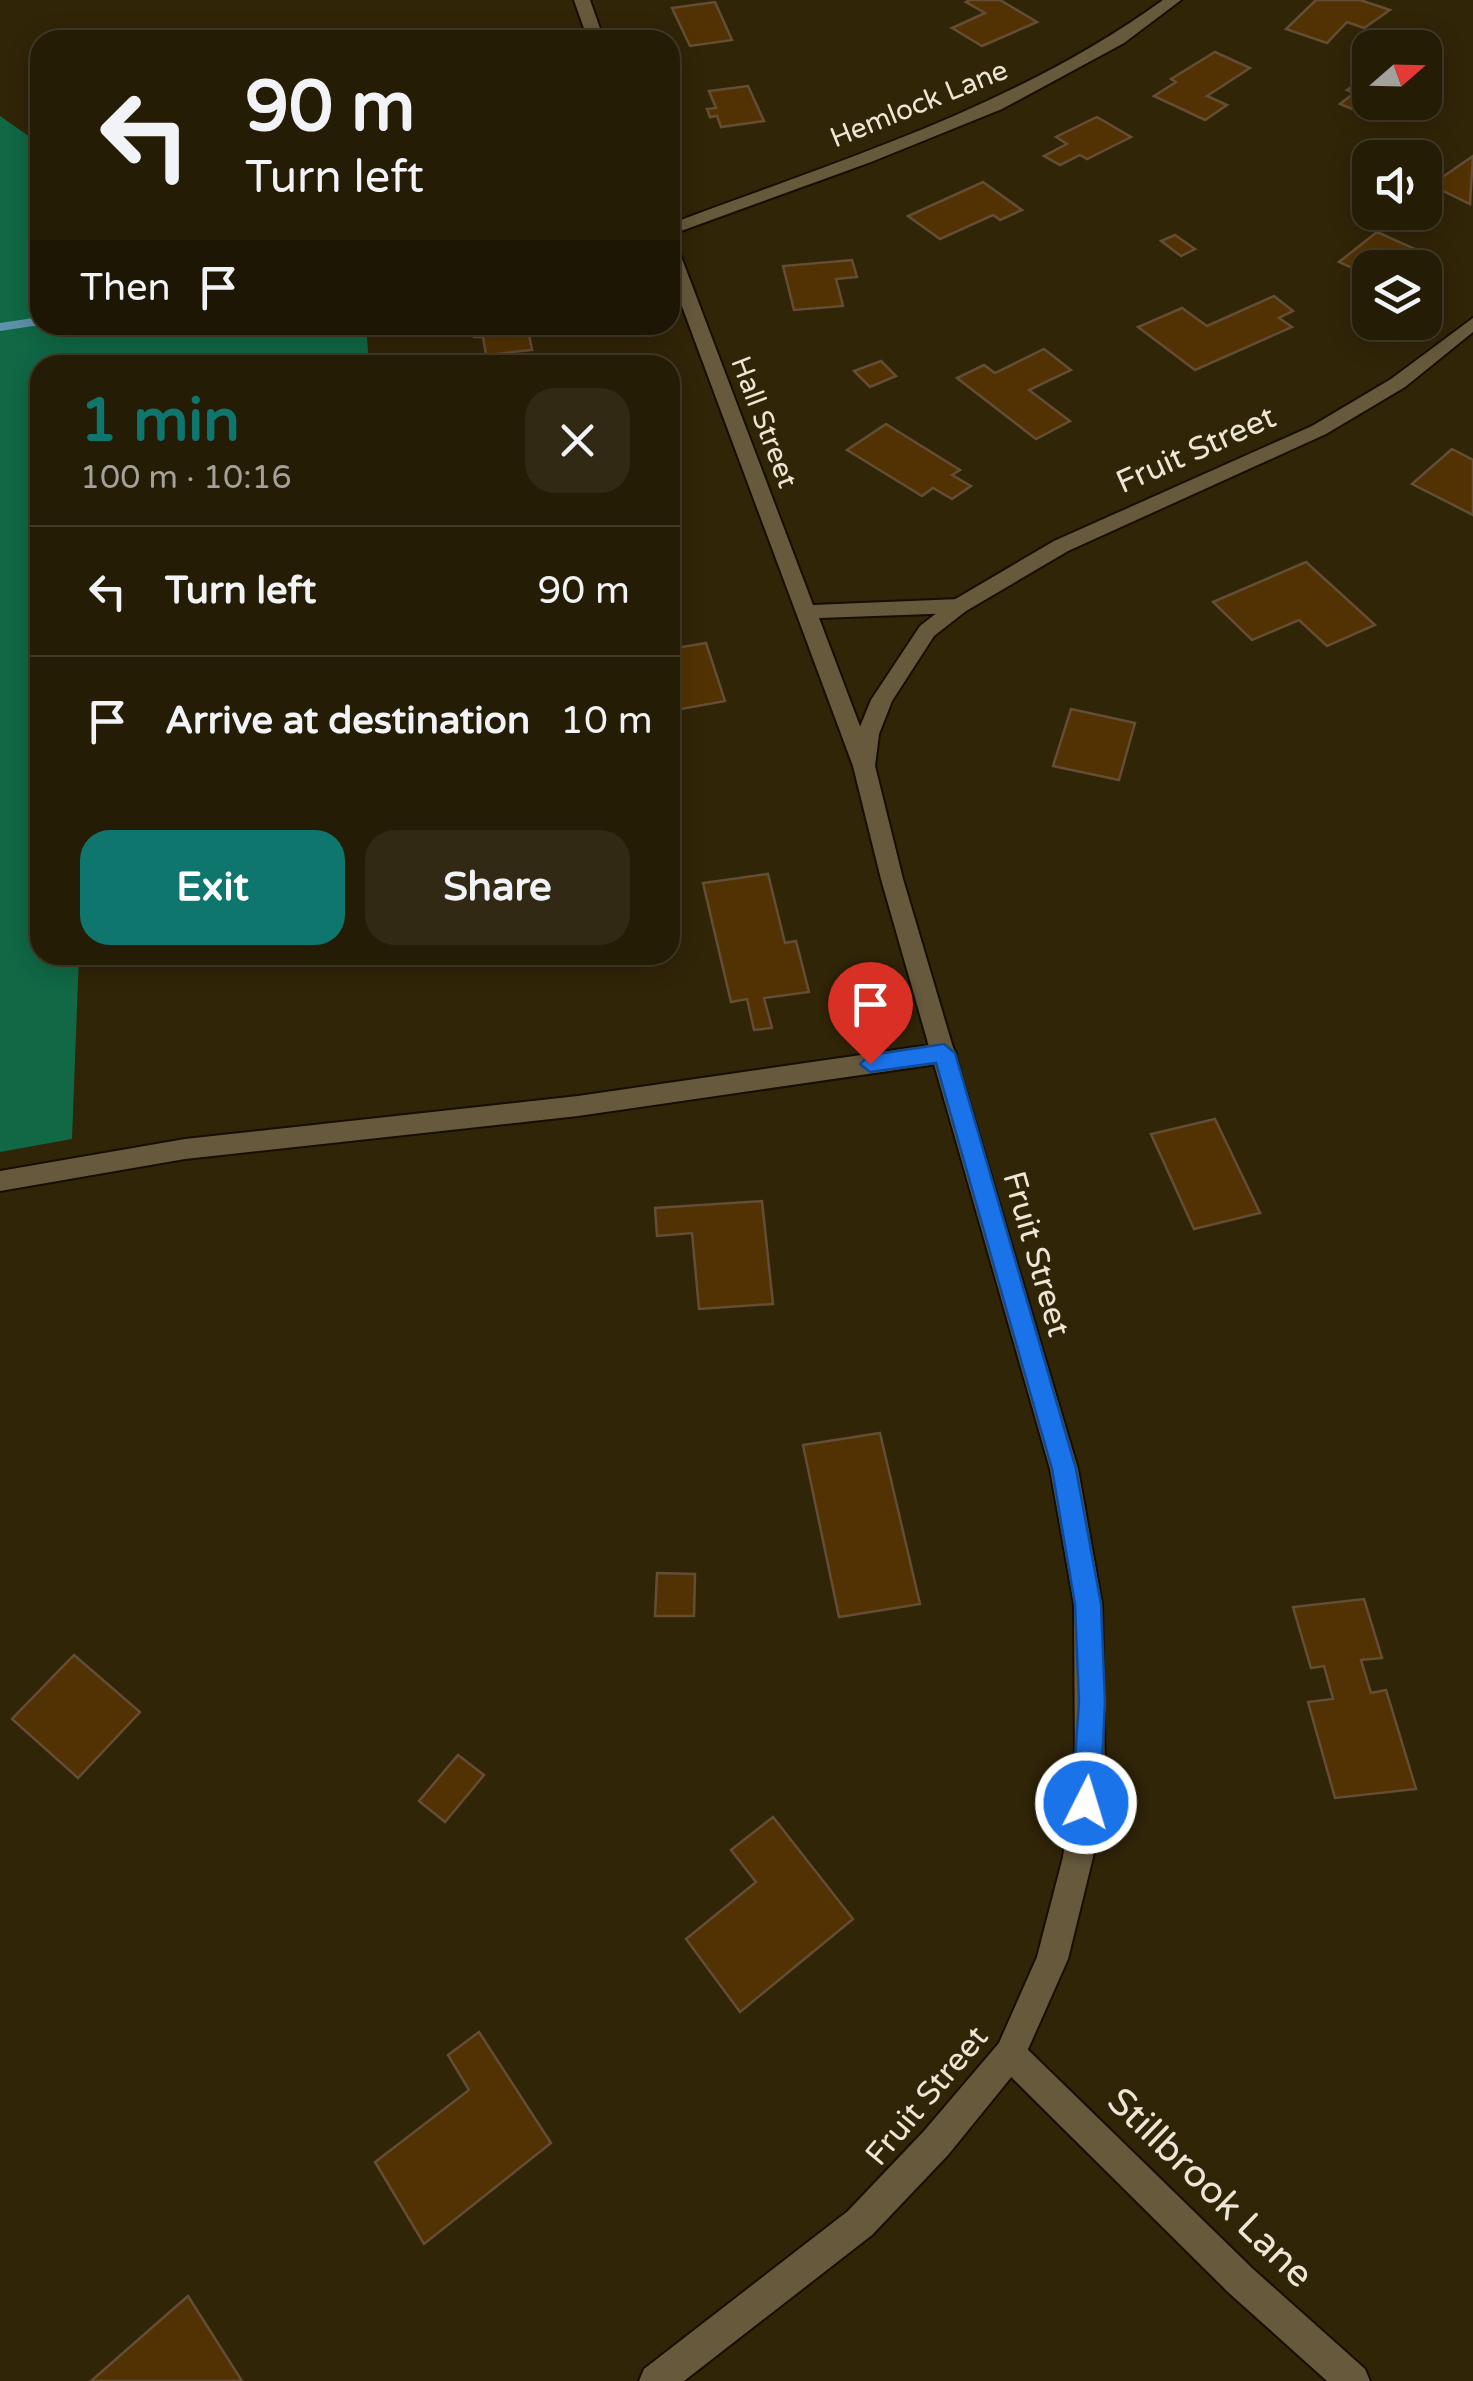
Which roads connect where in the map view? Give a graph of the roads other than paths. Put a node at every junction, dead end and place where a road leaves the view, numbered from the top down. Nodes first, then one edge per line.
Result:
1 (582, 0) edge
2 (1173, 0) edge
3 (592, 30) edge
4 (680, 226) edge
5 (680, 278) edge
6 (1473, 324) edge
7 (958, 606) junction
8 (806, 612) junction
9 (864, 766) junction
10 (944, 1053) junction
11 (0, 1182) edge
12 (1010, 2054) junction
13 (656, 2381) edge
14 (1353, 2381) edge

1 - 3 street
2 - 4 street, Hemlock Lane
5 - 8 street, Hall Street
6 - 7 street, Fruit Street
7 - 8 street
7 - 9 street, Fruit Street
8 - 9 street, Hall Street
9 - 10 street, Fruit Street
10 - 11 street
10 - 12 street, Fruit Street
12 - 13 street, Fruit Street
12 - 14 street, Stillbrook Lane

